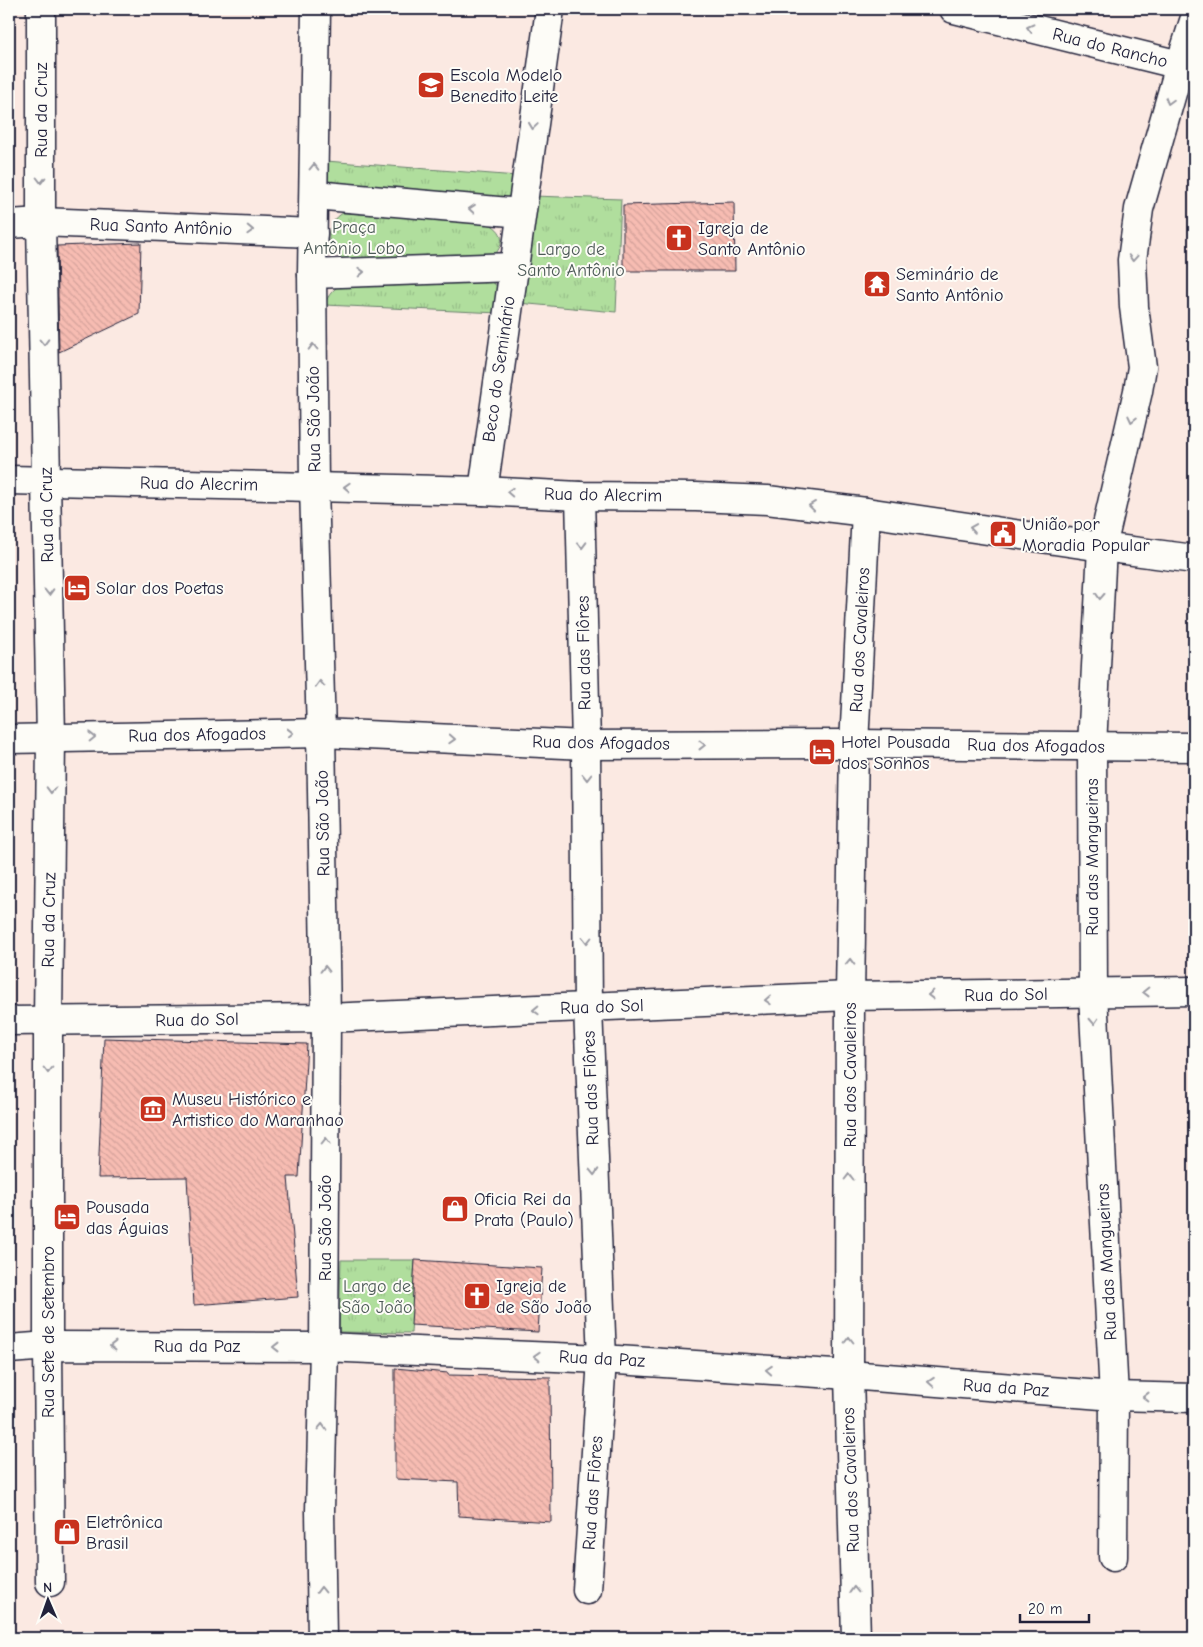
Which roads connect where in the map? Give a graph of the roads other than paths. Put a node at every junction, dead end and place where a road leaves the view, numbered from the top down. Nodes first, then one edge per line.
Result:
1 (40, 9) edge
2 (316, 9) edge
3 (550, 9) edge
4 (954, 9) edge
5 (1194, 21) edge
6 (1180, 65) junction
7 (314, 195) junction
8 (521, 213) junction
9 (42, 222) junction
10 (9, 224) edge
11 (313, 233) junction
12 (513, 267) junction
13 (312, 274) junction
14 (9, 480) edge
15 (47, 480) junction
16 (314, 486) junction
17 (483, 491) junction
18 (580, 496) junction
19 (866, 512) junction
20 (1102, 547) junction
21 (1194, 558) edge
22 (321, 732) junction
23 (51, 738) junction
24 (9, 739) edge
25 (854, 744) junction
26 (586, 745) junction
27 (1092, 746) junction
28 (1194, 747) edge
29 (1194, 991) edge
30 (1093, 994) junction
31 (850, 996) junction
32 (588, 1008) junction
33 (326, 1018) junction
34 (9, 1021) edge
35 (48, 1022) junction
36 (48, 1346) junction
37 (324, 1347) junction
38 (9, 1349) edge
39 (602, 1359) junction
40 (848, 1375) junction
41 (1114, 1396) junction
42 (1194, 1398) edge
43 (1114, 1558) dead end
44 (50, 1582) dead end
45 (587, 1590) dead end
46 (322, 1638) edge
47 (856, 1638) edge

1 -> 9 street, Rua da Cruz
7 -> 2 street, Rua São João
3 -> 8 street, Beco do Seminário
6 -> 4 street, Rua do Rancho
5 - 6 street, Rua das Mangueiras
6 -> 20 street, Rua das Mangueiras
8 -> 7 street
7 - 11 street, Rua São João
8 - 12 street, Beco do Seminário
9 - 10 street, Rua Santo Antônio
9 -> 11 street, Rua Santo Antônio
9 -> 15 street, Rua da Cruz
11 - 13 street, Rua São João
13 -> 12 street
12 - 17 street, Beco do Seminário
16 -> 13 street, Rua São João
14 - 15 street, Rua do Alecrim
15 - 16 street, Rua do Alecrim
15 -> 23 street, Rua da Cruz
17 -> 16 street, Rua do Alecrim
22 -> 16 street, Rua São João
18 -> 17 street, Rua do Alecrim
19 -> 18 street, Rua do Alecrim
18 -> 26 street, Rua das Flôres
20 -> 19 street, Rua do Alecrim
19 - 25 street, Rua dos Cavaleiros
20 - 21 street, Rua do Alecrim
20 -> 27 street, Rua das Mangueiras
23 -> 22 street, Rua dos Afogados
22 -> 26 street, Rua dos Afogados
33 -> 22 street, Rua São João
23 - 24 street, Rua dos Afogados
23 -> 35 street, Rua da Cruz
26 -> 25 street, Rua dos Afogados
25 - 27 street, Rua dos Afogados
31 -> 25 street, Rua dos Cavaleiros
26 -> 32 street, Rua das Flôres
27 - 28 street, Rua dos Afogados
27 - 30 street, Rua das Mangueiras
29 -> 30 street, Rua do Sol
30 -> 31 street, Rua do Sol
30 -> 41 street, Rua das Mangueiras
31 -> 32 street, Rua do Sol
40 -> 31 street, Rua dos Cavaleiros
32 -> 33 street, Rua do Sol
32 -> 39 street, Rua das Flôres
33 - 35 street, Rua do Sol
37 -> 33 street, Rua São João
34 - 35 street, Rua do Sol
35 -> 36 street, Rua Sete de Setembro
37 -> 36 street, Rua da Paz
36 - 38 street, Rua da Paz
36 - 44 street, Rua Sete de Setembro
39 -> 37 street, Rua da Paz
46 -> 37 street, Rua São João
40 -> 39 street, Rua da Paz
39 - 45 street, Rua das Flôres
41 -> 40 street, Rua da Paz
47 -> 40 street, Rua dos Cavaleiros
42 -> 41 street, Rua da Paz
41 - 43 street, Rua das Mangueiras

